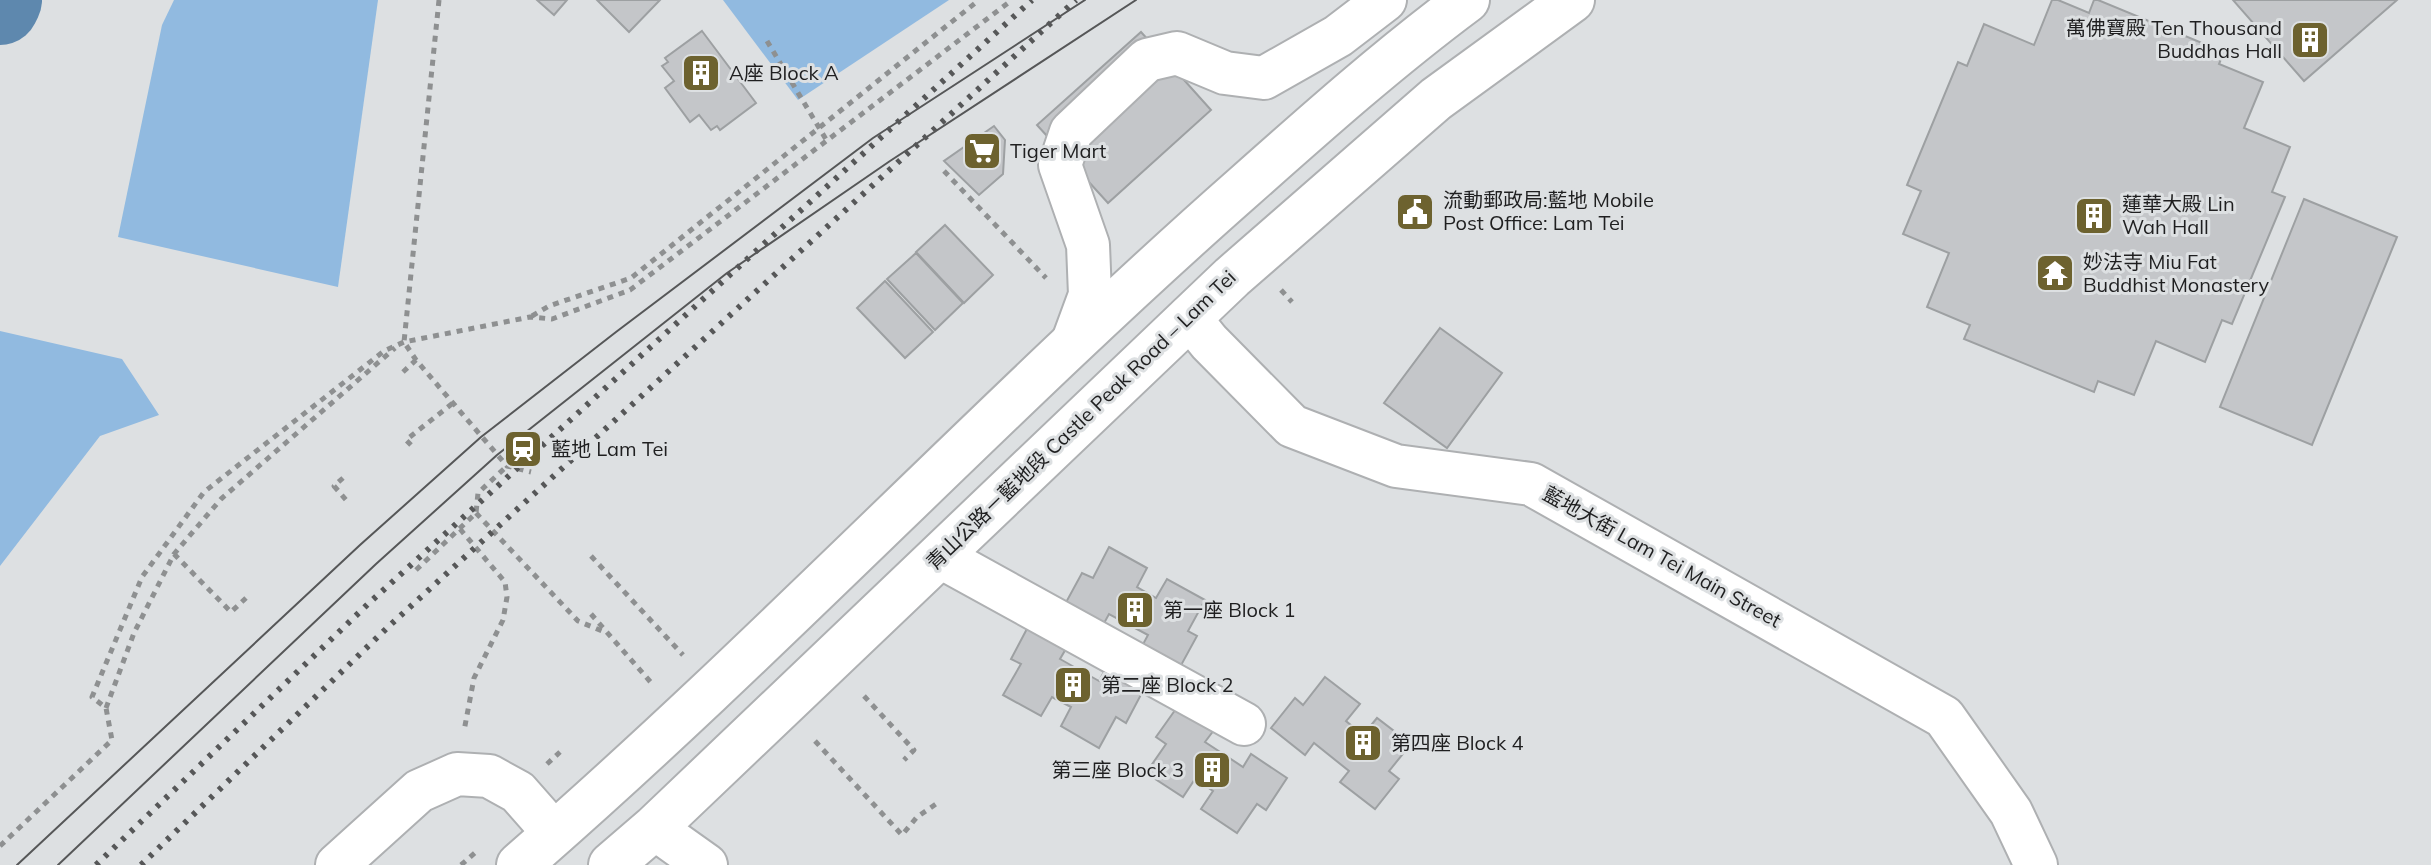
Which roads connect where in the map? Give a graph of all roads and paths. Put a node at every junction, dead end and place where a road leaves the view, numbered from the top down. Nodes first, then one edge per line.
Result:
1 (439, 0) edge
2 (979, 0) edge
3 (1012, 0) edge
4 (1385, 0) edge
5 (1467, 0) edge
6 (1572, 0) edge
7 (767, 41) dead end
8 (819, 128) junction
9 (827, 141) junction
10 (944, 171) dead end
11 (1051, 283) dead end
12 (530, 317) junction
13 (1189, 317) junction
14 (404, 342) junction
15 (1072, 344) junction
16 (395, 348) junction
17 (416, 360) junction
18 (403, 372) dead end
19 (453, 403) junction
20 (411, 445) dead end
21 (507, 466) junction
22 (531, 472) dead end
23 (343, 478) dead end
24 (347, 501) dead end
25 (476, 513) junction
26 (460, 529) junction
27 (174, 554) junction
28 (591, 556) dead end
29 (939, 556) junction
30 (416, 570) dead end
31 (246, 598) dead end
32 (591, 614) dead end
33 (607, 633) junction
34 (713, 688) junction
35 (864, 696) dead end
36 (106, 708) junction
37 (681, 717) junction
38 (1244, 724) dead end
39 (815, 741) dead end
40 (904, 760) dead end
41 (457, 774) junction
42 (936, 804) dead end
43 (654, 828) junction
44 (555, 834) junction
45 (0, 846) edge
46 (500, 856) edge
47 (337, 865) edge
48 (461, 865) edge
49 (611, 865) edge
50 (706, 865) edge
51 (2036, 865) edge

1 - 14 path
2 - 8 path
3 - 9 path
4 - 15 street
5 - 15 main road
6 - 13 main road, 青山公路－藍地段 Castle Peak Road – Lam Tei
7 - 8 path
8 - 9 path
8 - 12 path
9 - 12 path
10 - 11 path
12 - 14 path
13 - 29 main road, 青山公路－藍地段 Castle Peak Road – Lam Tei
13 - 51 street, 藍地大街 Lam Tei Main Street
14 - 16 path
14 - 17 path
15 - 34 main road
16 - 27 path
16 - 36 path
17 - 18 path
17 - 19 path
19 - 20 path
19 - 21 path
21 - 22 path
21 - 25 path
23 - 24 path
25 - 26 path
25 - 33 path
26 - 30 path
26 - 41 path
27 - 31 path
27 - 36 path
28 - 34 path
29 - 38 street
29 - 43 main road, 青山公路－藍地段 Castle Peak Road – Lam Tei
32 - 33 path
33 - 37 path
34 - 37 main road
35 - 40 path
36 - 45 path
37 - 44 main road
39 - 42 path
41 - 44 street
41 - 47 street
43 - 49 main road, 青山公路－藍地段 Castle Peak Road – Lam Tei
43 - 50 street
44 - 46 main road
46 - 48 path

